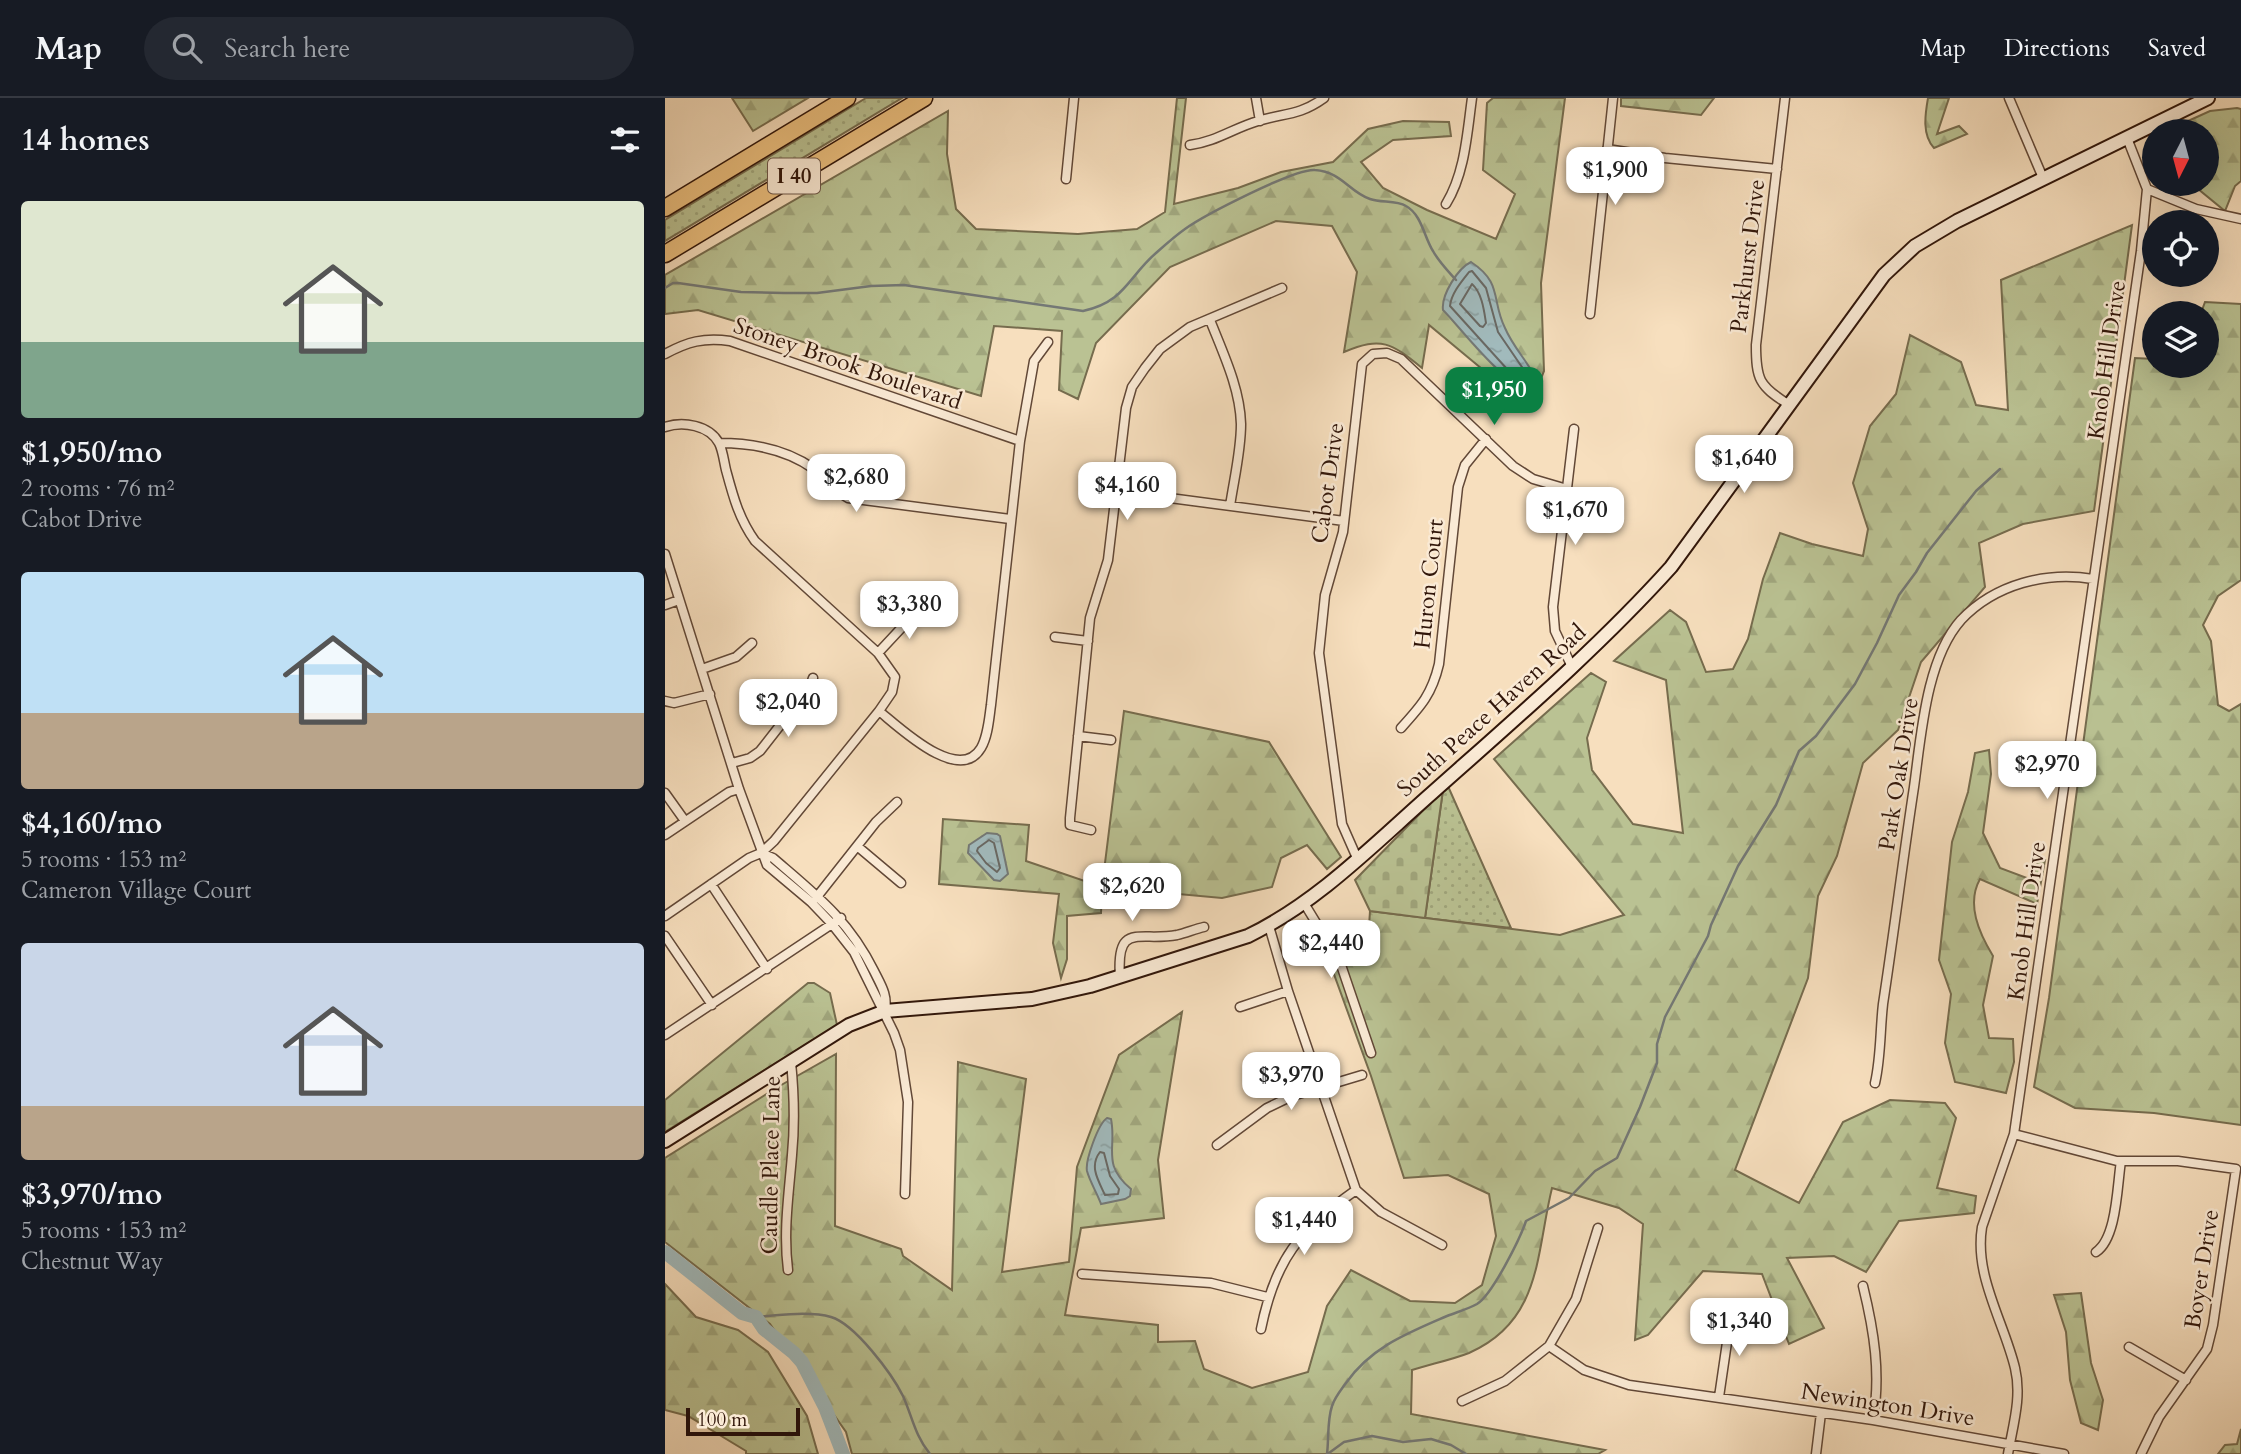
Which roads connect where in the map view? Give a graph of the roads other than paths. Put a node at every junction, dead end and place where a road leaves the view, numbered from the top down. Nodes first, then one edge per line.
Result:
1 (847, 98) edge
2 (923, 98) edge
3 (1075, 98) edge
4 (1257, 98) edge
5 (1324, 98) edge
6 (1472, 98) edge
7 (1613, 98) edge
8 (1785, 98) edge
9 (2009, 98) edge
10 (2209, 98) edge
11 (1260, 121) junction
12 (2127, 138) junction
13 (1190, 145) dead end
14 (1607, 149) junction
15 (1777, 169) junction
16 (2142, 176) edge
17 (2043, 178) junction
18 (1066, 179) dead end
19 (2146, 196) edge
20 (2164, 196) edge
21 (1446, 204) dead end
22 (665, 208) edge
23 (2241, 219) edge
24 (665, 254) edge
25 (1282, 288) dead end
26 (1590, 314) dead end
27 (1210, 320) junction
28 (1048, 342) dead end
29 (665, 354) edge
30 (1788, 404) junction
31 (665, 427) edge
32 (1574, 429) dead end
33 (1486, 439) junction
34 (1020, 441) junction
35 (719, 443) junction
36 (1567, 489) junction
37 (1117, 491) junction
38 (1230, 506) junction
39 (1010, 519) junction
40 (1344, 521) junction
41 (665, 554) edge
42 (2093, 579) junction
43 (680, 600) junction
44 (665, 605) edge
45 (919, 609) dead end
46 (1055, 638) dead end
47 (1087, 641) junction
48 (752, 643) dead end
49 (878, 653) junction
50 (1571, 667) junction
51 (702, 669) junction
52 (813, 678) dead end
53 (710, 694) junction
54 (665, 701) edge
55 (879, 711) junction
56 (1401, 728) dead end
57 (1078, 736) junction
58 (1111, 740) dead end
59 (732, 764) junction
60 (739, 789) junction
61 (665, 793) edge
62 (897, 802) dead end
63 (684, 821) junction
64 (1091, 830) dead end
65 (665, 835) edge
66 (857, 846) junction
67 (761, 853) junction
68 (1357, 858) junction
69 (901, 883) dead end
70 (711, 884) junction
71 (814, 899) junction
72 (1304, 903) junction
73 (665, 916) edge
74 (841, 918) junction
75 (832, 924) junction
76 (1269, 926) junction
77 (1204, 927) dead end
78 (665, 936) edge
79 (767, 968) junction
80 (1120, 977) junction
81 (1289, 991) junction
82 (712, 1005) junction
83 (1241, 1007) dead end
84 (885, 1011) junction
85 (665, 1035) edge
86 (1371, 1053) dead end
87 (791, 1062) junction
88 (1362, 1075) dead end
89 (1875, 1083) dead end
90 (1321, 1087) junction
91 (2014, 1135) junction
92 (665, 1141) edge
93 (1217, 1145) dead end
94 (2121, 1161) junction
95 (1356, 1190) junction
96 (905, 1194) dead end
97 (2229, 1214) junction
98 (2241, 1216) edge
99 (1598, 1228) dead end
100 (1443, 1245) dead end
101 (2096, 1252) dead end
102 (787, 1269) dead end
103 (1082, 1274) dead end
104 (1863, 1286) dead end
105 (1268, 1297) junction
106 (1731, 1315) dead end
107 (1261, 1329) dead end
108 (1549, 1346) junction
109 (2129, 1347) dead end
110 (2186, 1380) junction
111 (1719, 1397) junction
112 (1462, 1401) dead end
113 (1821, 1413) junction
114 (1873, 1420) junction
115 (2010, 1444) junction
116 (1816, 1454) edge
117 (2008, 1454) edge
118 (2064, 1454) edge
119 (2141, 1454) edge

1 - 22 highway, I 40
2 - 24 highway, I 40
3 - 18 street
4 - 11 street
5 - 11 street
6 - 21 street
7 - 14 street
8 - 15 street, Parkhurst Drive
9 - 17 street
10 - 12 main road, South Peace Haven Road
11 - 13 street
12 - 16 street, Knob Hill Drive
12 - 17 main road, South Peace Haven Road
14 - 15 street
14 - 26 street
15 - 30 street, Parkhurst Drive
17 - 30 main road, South Peace Haven Road
19 - 42 street, Knob Hill Drive
20 - 23 street
25 - 27 street
27 - 37 street
27 - 38 street
28 - 34 street
29 - 34 street, Stoney Brook Boulevard
30 - 50 main road, South Peace Haven Road
31 - 35 street
32 - 36 street
33 - 36 street, Cabot Drive
33 - 40 street, Cabot Drive
33 - 56 street, Huron Court
34 - 39 street
35 - 39 street
35 - 49 street
36 - 50 street
37 - 38 street
37 - 47 street
38 - 40 street
39 - 55 street
40 - 68 street, Cabot Drive
41 - 43 street
42 - 89 street, Park Oak Drive
42 - 91 street, Knob Hill Drive
43 - 44 street
43 - 51 street
45 - 49 street
46 - 47 street
47 - 57 street
48 - 51 street
49 - 55 street
50 - 68 main road, South Peace Haven Road
51 - 53 street
52 - 59 street
53 - 54 street
53 - 59 street
55 - 67 street
57 - 58 street
57 - 64 street
59 - 60 street
60 - 63 street
60 - 67 street
61 - 63 street
62 - 66 street
63 - 65 street
66 - 69 street
66 - 71 street
67 - 70 street
67 - 71 street
68 - 72 main road, South Peace Haven Road
70 - 73 street
70 - 79 street
71 - 74 street
71 - 75 street
72 - 76 main road, South Peace Haven Road
72 - 86 street
74 - 75 street
74 - 84 street
75 - 79 street
75 - 84 street
76 - 80 main road, South Peace Haven Road
76 - 81 street
77 - 80 street
78 - 82 street
79 - 82 street
80 - 84 main road, South Peace Haven Road
81 - 83 street
81 - 90 street
82 - 85 street
84 - 87 main road, South Peace Haven Road
84 - 96 street
87 - 92 main road, South Peace Haven Road
87 - 102 street, Caudle Place Lane
88 - 90 street
90 - 93 street
90 - 95 street
91 - 94 street, Boyer Drive
91 - 115 street, Knob Hill Drive
94 - 97 street, Boyer Drive
94 - 101 street
95 - 100 street
95 - 105 street
97 - 98 street
97 - 110 street, Boyer Drive
99 - 108 street
103 - 105 street
104 - 114 street
105 - 107 street
106 - 111 street
108 - 111 street, Newington Drive
108 - 112 street
109 - 110 street
110 - 119 street, Boyer Drive
111 - 113 street, Newington Drive
113 - 114 street, Newington Drive
113 - 116 street
114 - 115 street, Newington Drive
115 - 117 street, Knob Hill Drive
115 - 118 street, Newington Drive

